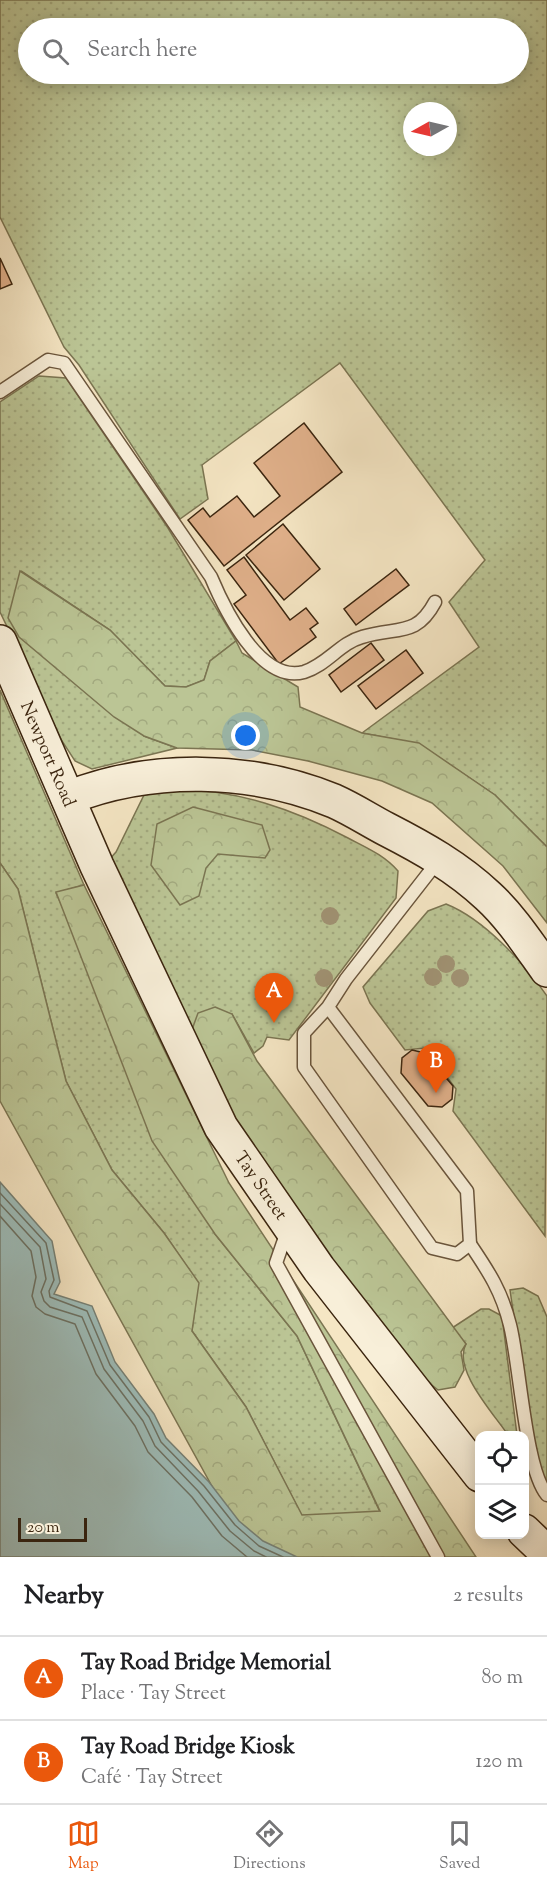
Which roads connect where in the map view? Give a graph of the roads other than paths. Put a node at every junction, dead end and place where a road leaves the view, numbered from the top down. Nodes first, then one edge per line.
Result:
1 (0, 392) edge
2 (435, 602) dead end
3 (0, 642) edge
4 (68, 798) junction
5 (441, 857) junction
6 (97, 866) joint
7 (547, 970) edge
8 (328, 1007) junction
9 (293, 1231) junction
10 (470, 1244) junction
11 (475, 1468) edge
12 (547, 1495) edge
13 (529, 1535) edge
14 (547, 1553) edge
15 (438, 1557) edge

1 - 2 lane
3 - 4 main road, Newport Road
4 - 5 main road
4 - 6 main road, Newport Road
5 - 7 main road
5 - 8 lane
6 - 9 main road, Tay Street
8 - 10 lane
8 - 10 lane
9 - 11 main road, Tay Street
9 - 15 lane
10 - 12 lane
13 - 14 main road

